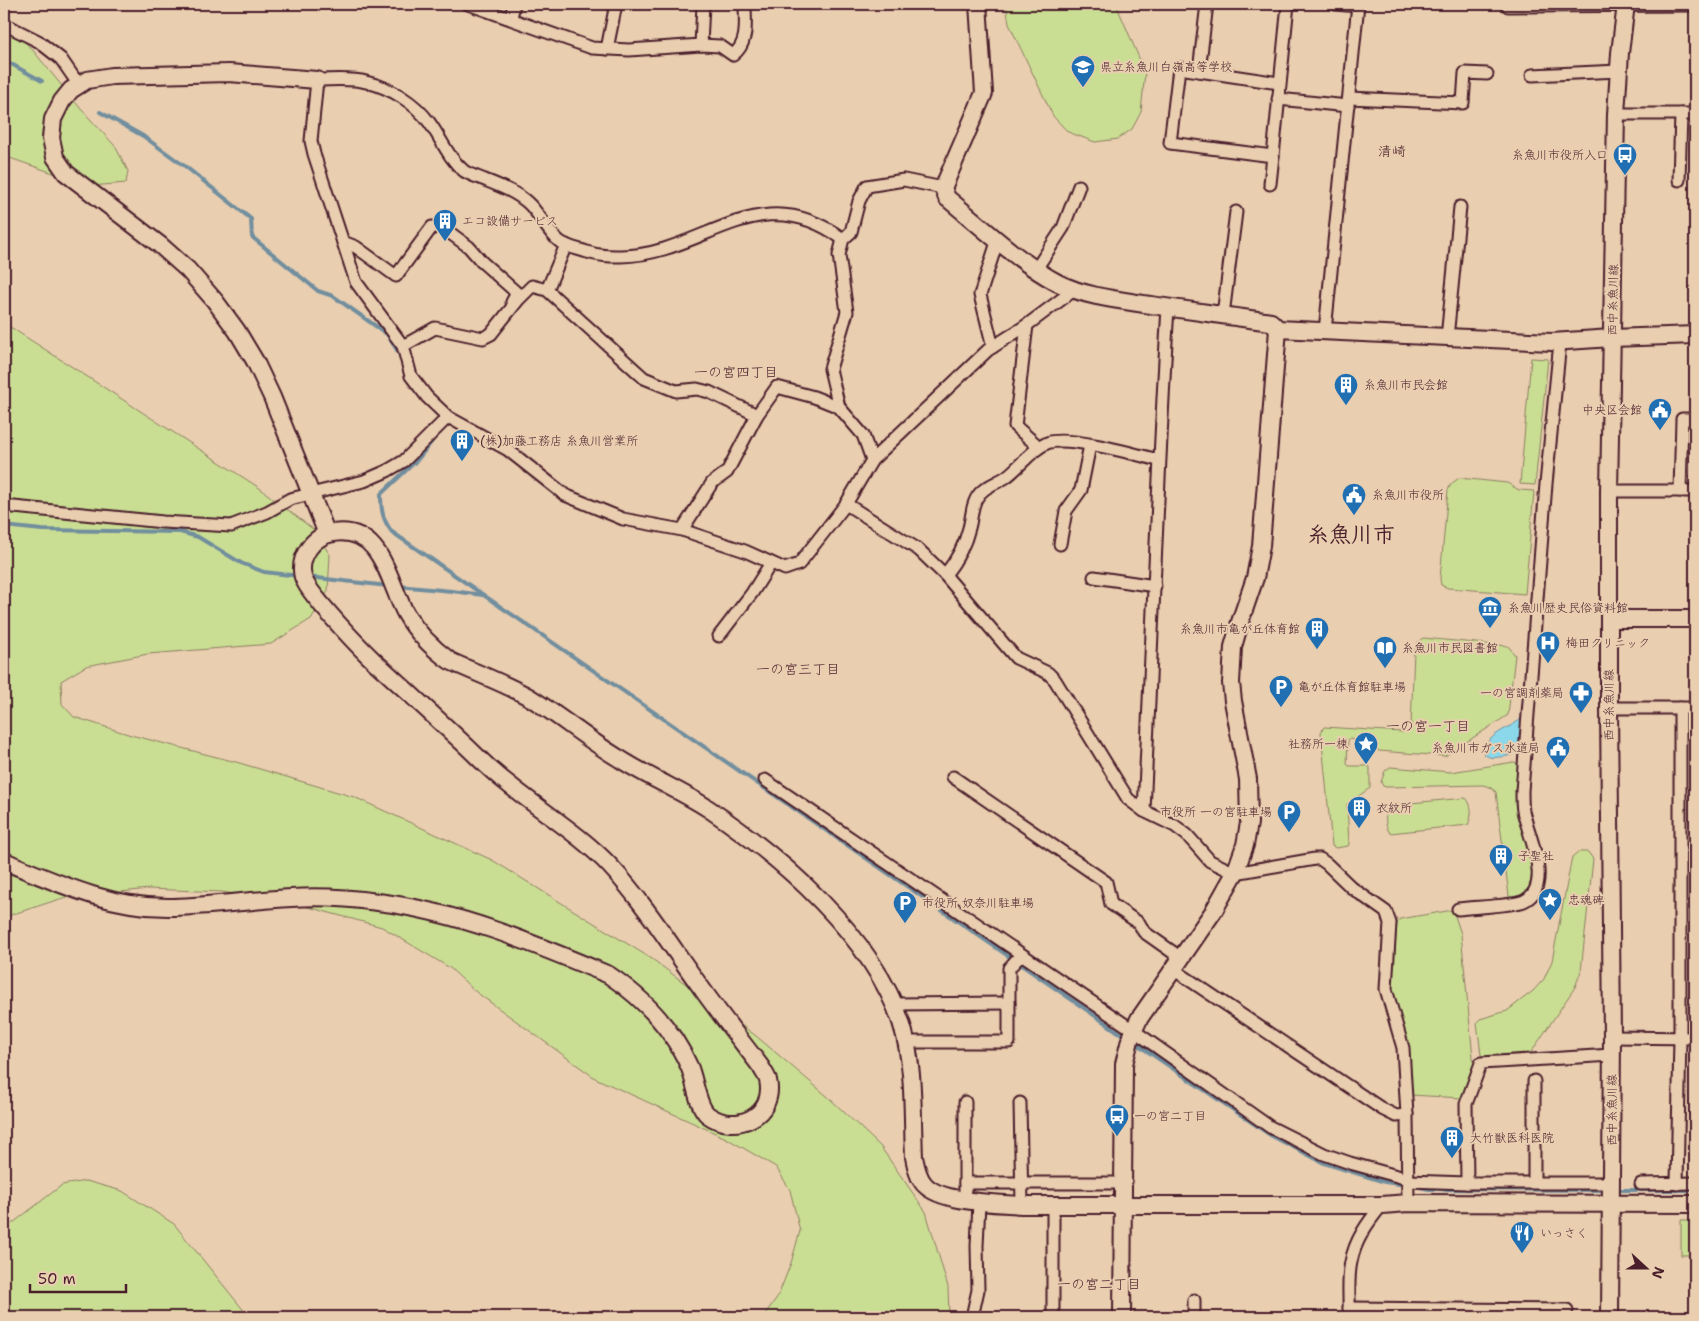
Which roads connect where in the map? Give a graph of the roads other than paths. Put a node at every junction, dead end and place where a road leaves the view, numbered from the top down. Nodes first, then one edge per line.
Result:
1 (468, 4) edge
2 (514, 4) edge
3 (616, 4) edge
4 (704, 4) edge
5 (745, 4) edge
6 (978, 4) edge
7 (1207, 4) edge
8 (1288, 4) edge
9 (1335, 4) edge
10 (1508, 4) edge
11 (1626, 4) edge
12 (1358, 5) edge
13 (1695, 5) edge
14 (510, 18) junction
15 (4, 24) edge
16 (701, 45) junction
17 (607, 49) junction
18 (1199, 71) junction
19 (1619, 71) junction
20 (1487, 74) dead end
21 (1532, 75) dead end
22 (317, 80) junction
23 (1279, 83) junction
24 (79, 85) junction
25 (1278, 100) junction
26 (1348, 102) junction
27 (1616, 114) junction
28 (1682, 114) junction
29 (1695, 114) edge
30 (1273, 156) junction
31 (1679, 180) dead end
32 (1270, 184) dead end
33 (1079, 186) dead end
34 (943, 188) junction
35 (1460, 207) dead end
36 (1236, 212) dead end
37 (843, 239) junction
38 (998, 239) junction
39 (343, 242) junction
40 (566, 245) junction
41 (1036, 269) junction
42 (547, 290) junction
43 (1074, 290) junction
44 (514, 306) junction
45 (1168, 307) junction
46 (1223, 315) junction
47 (1028, 324) junction
48 (1278, 329) junction
49 (1325, 331) junction
50 (1695, 335) edge
51 (1446, 338) junction
52 (1612, 338) junction
53 (1560, 342) junction
54 (403, 346) junction
55 (993, 347) junction
56 (839, 407) junction
57 (757, 415) junction
58 (448, 417) junction
59 (1695, 419) edge
60 (1090, 445) junction
61 (1039, 447) junction
62 (872, 460) junction
63 (1158, 460) junction
64 (1609, 490) junction
65 (1680, 490) junction
66 (1695, 491) edge
67 (310, 494) junction
68 (846, 504) junction
69 (4, 506) edge
70 (682, 530) junction
71 (327, 534) junction
72 (1060, 544) dead end
73 (771, 564) junction
74 (944, 575) junction
75 (1094, 577) dead end
76 (1155, 586) junction
77 (1609, 619) junction
78 (1695, 619) edge
79 (719, 636) dead end
80 (1608, 708) junction
81 (1680, 708) junction
82 (1695, 708) edge
83 (953, 777) dead end
84 (765, 780) dead end
85 (1144, 811) junction
86 (4, 861) edge
87 (1235, 873) junction
88 (1458, 909) dead end
89 (1021, 955) junction
90 (1177, 964) junction
91 (1009, 1003) junction
92 (894, 1004) junction
93 (1133, 1030) junction
94 (1612, 1036) junction
95 (1680, 1038) junction
96 (1695, 1038) edge
97 (906, 1042) junction
98 (1612, 1055) junction
99 (1534, 1081) dead end
100 (966, 1102) dead end
101 (1020, 1103) dead end
102 (1407, 1115) junction
103 (1408, 1180) junction
104 (1534, 1182) junction
105 (965, 1183) junction
106 (1022, 1183) junction
107 (1122, 1183) junction
108 (1467, 1183) junction
109 (1612, 1183) junction
110 (1641, 1184) dead end
111 (1677, 1184) junction
112 (1695, 1184) edge
113 (972, 1201) junction
114 (1408, 1203) junction
115 (1610, 1204) junction
116 (1695, 1204) edge
117 (1022, 1205) junction
118 (1053, 1205) junction
119 (1122, 1205) junction
120 (1382, 1205) junction
121 (1194, 1300) dead end
122 (1567, 1310) dead end
123 (1349, 1313) edge
124 (972, 1317) edge
125 (1053, 1317) edge
126 (1122, 1317) edge
127 (1194, 1317) edge
128 (1610, 1317) edge

1 - 14 street
2 - 14 street
3 - 17 street
4 - 16 street
5 - 16 street
6 - 34 street
7 - 18 street
8 - 23 street
9 - 12 street
10 - 11 street
11 - 13 street
11 - 19 street, 西中糸魚川線
12 - 26 street
14 - 17 street
15 - 24 street
16 - 17 street
18 - 23 street
18 - 30 street
19 - 21 street
19 - 27 street, 西中糸魚川線
20 - 26 street
22 - 24 street
22 - 39 street
22 - 40 street
23 - 25 street
24 - 67 street
25 - 26 street
25 - 30 street
26 - 49 street
27 - 28 street
27 - 52 street, 西中糸魚川線
28 - 29 street
28 - 31 street
30 - 32 street
33 - 41 street
34 - 37 street
34 - 38 street
35 - 51 street
36 - 46 street
37 - 40 street
37 - 56 street
38 - 41 street
38 - 55 street
39 - 44 street
39 - 54 street
40 - 42 street
41 - 43 street
42 - 44 street
42 - 57 street
43 - 45 street
43 - 47 street
44 - 54 street
45 - 46 street
45 - 63 street
46 - 48 street
47 - 55 street
47 - 61 street
48 - 49 street
48 - 87 street
49 - 51 street
50 - 52 street
51 - 53 street
52 - 53 street
52 - 64 street, 西中糸魚川線
53 - 88 street
54 - 58 street
55 - 62 street
56 - 57 street
56 - 62 street
57 - 70 street
58 - 67 street
58 - 70 street
59 - 65 street
60 - 61 street
60 - 63 street
60 - 72 street
61 - 74 street
62 - 68 street
63 - 76 street
64 - 65 street
64 - 77 street, 西中糸魚川線
65 - 66 street
67 - 69 street
67 - 71 street
68 - 73 street
68 - 74 street
70 - 73 street
71 - 86 street
71 - 92 street
73 - 79 street
74 - 85 street
75 - 76 street
76 - 85 street
77 - 78 street
77 - 80 street, 西中糸魚川線
80 - 81 street
80 - 94 street, 西中糸魚川線
81 - 82 street
81 - 95 street
83 - 90 street
84 - 89 street
85 - 87 street
87 - 90 street
87 - 102 street
89 - 91 street
89 - 93 street
90 - 93 street
90 - 102 street
91 - 92 street
91 - 97 street
92 - 97 street
93 - 103 street
93 - 107 street
94 - 95 street
94 - 98 street, 西中糸魚川線
95 - 96 street
95 - 111 street
97 - 113 street
98 - 108 street
98 - 109 street, 西中糸魚川線
99 - 104 street
100 - 105 street
101 - 106 street
102 - 103 street
103 - 108 street
103 - 114 street
104 - 108 street
104 - 109 street
105 - 106 street
105 - 113 street
106 - 107 street
106 - 117 street
107 - 119 street
109 - 115 street, 西中糸魚川線
110 - 111 street
111 - 112 street
113 - 117 street
113 - 124 street
114 - 115 street
114 - 120 street
115 - 116 street
115 - 128 street, 西中糸魚川線
117 - 118 street
118 - 119 street
118 - 125 street
119 - 120 street
119 - 126 street
120 - 123 street
121 - 127 street
122 - 123 street

